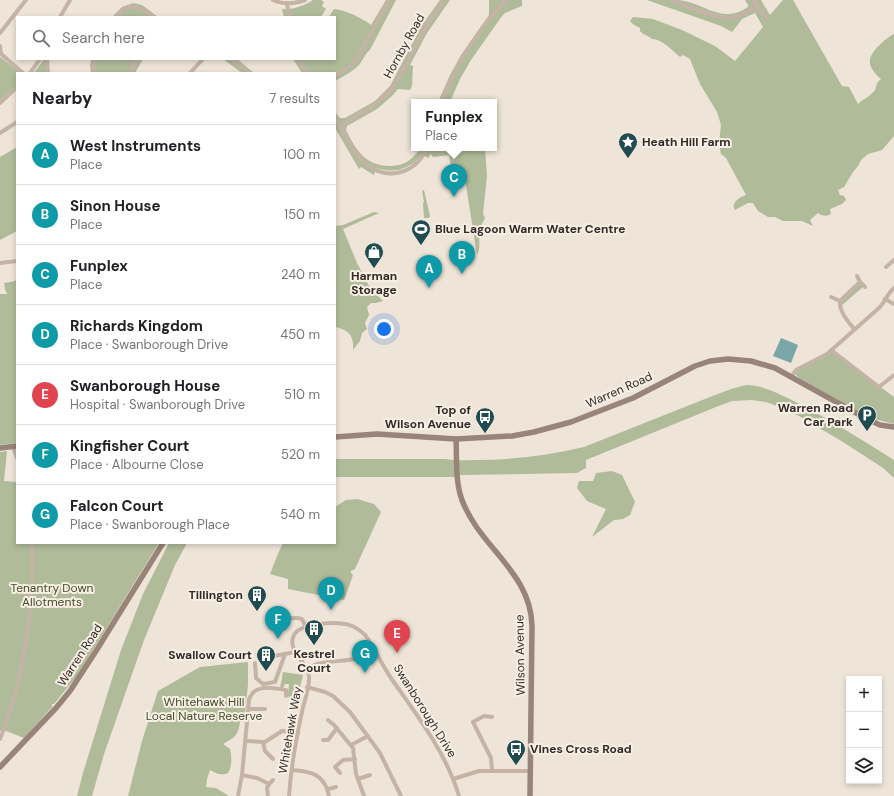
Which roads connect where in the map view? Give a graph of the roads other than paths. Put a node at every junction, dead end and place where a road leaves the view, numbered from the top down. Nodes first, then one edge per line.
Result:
1 (26, 0) edge
2 (70, 0) edge
3 (273, 0) edge
4 (305, 0) edge
5 (389, 0) edge
6 (444, 0) edge
7 (506, 0) edge
8 (671, 0) edge
9 (753, 0) edge
10 (287, 3) junction
11 (757, 6) junction
12 (61, 16) edge
13 (117, 16) edge
14 (152, 16) edge
15 (289, 16) edge
16 (767, 19) dead end
17 (0, 33) edge
18 (0, 46) edge
19 (0, 53) edge
20 (39, 60) edge
21 (47, 60) edge
22 (94, 60) edge
23 (136, 60) edge
24 (202, 60) edge
25 (233, 60) edge
26 (300, 60) edge
27 (22, 72) edge
28 (31, 72) edge
29 (48, 72) edge
30 (94, 72) edge
31 (130, 72) edge
32 (191, 72) edge
33 (248, 72) edge
34 (306, 72) edge
35 (336, 75) edge
36 (16, 88) edge
37 (442, 99) edge
38 (0, 103) edge
39 (336, 120) edge
40 (16, 123) edge
41 (340, 126) junction
42 (0, 133) edge
43 (424, 151) edge
44 (16, 261) edge
45 (894, 261) edge
46 (0, 263) edge
47 (886, 267) dead end
48 (857, 276) dead end
49 (860, 282) junction
50 (865, 287) dead end
51 (894, 288) edge
52 (831, 297) dead end
53 (885, 299) junction
54 (840, 301) junction
55 (894, 304) edge
56 (854, 329) junction
57 (831, 350) junction
58 (894, 375) edge
59 (791, 377) junction
60 (894, 427) edge
61 (336, 437) edge
62 (456, 439) junction
63 (15, 447) edge
64 (0, 448) edge
65 (32, 544) edge
66 (162, 544) edge
67 (280, 612) dead end
68 (306, 627) junction
69 (375, 650) junction
70 (295, 652) junction
71 (285, 654) junction
72 (269, 657) dead end
73 (255, 663) dead end
74 (307, 668) junction
75 (287, 685) dead end
76 (308, 687) junction
77 (286, 690) junction
78 (286, 696) dead end
79 (249, 709) junction
80 (265, 709) dead end
81 (470, 717) dead end
82 (492, 717) dead end
83 (328, 720) dead end
84 (473, 722) junction
85 (337, 728) junction
86 (298, 733) junction
87 (368, 736) junction
88 (0, 739) edge
89 (323, 740) dead end
90 (328, 740) junction
91 (246, 741) junction
92 (263, 742) junction
93 (351, 745) junction
94 (330, 746) dead end
95 (273, 759) dead end
96 (354, 759) junction
97 (0, 767) edge
98 (292, 770) junction
99 (492, 770) junction
100 (531, 771) junction
101 (340, 773) dead end
102 (242, 775) junction
103 (370, 775) dead end
104 (358, 779) junction
105 (453, 779) junction
106 (273, 780) dead end
107 (269, 784) junction
108 (336, 786) dead end
109 (328, 789) junction
110 (238, 796) edge
111 (268, 796) edge
112 (289, 796) edge
113 (329, 796) edge
114 (364, 796) edge
115 (401, 796) edge
116 (459, 796) edge
117 (530, 796) edge

1 - 17 street
2 - 12 street
3 - 10 street
4 - 10 street
5 - 35 street
6 - 41 street, Hornby Road
7 - 37 street
8 - 11 street
9 - 11 street
10 - 15 street
11 - 16 street
13 - 14 street
18 - 19 street
19 - 27 street
20 - 28 street
21 - 29 street
22 - 30 street
23 - 31 street
24 - 32 street
25 - 33 street
26 - 34 street
36 - 38 street
39 - 41 street
40 - 42 street
41 - 43 street
44 - 46 street
45 - 47 street
48 - 49 street
49 - 50 street
49 - 54 street
51 - 53 street
52 - 54 street
53 - 55 street
53 - 56 street
54 - 56 street
56 - 57 street
57 - 58 street
57 - 59 street
59 - 60 street, Warren Road
59 - 62 street, Warren Road
61 - 62 street, Warren Road
62 - 100 street, Wilson Avenue
63 - 64 street
65 - 88 street
66 - 97 street, Warren Road
67 - 68 street
68 - 69 street, Swanborough Drive
68 - 70 street
69 - 74 street
69 - 105 street, Swanborough Drive
70 - 71 street
70 - 74 street
71 - 72 street
71 - 73 street
74 - 76 street, Whitehawk Way
75 - 77 street
76 - 86 street, Whitehawk Way
76 - 87 street
77 - 78 street
77 - 79 street
79 - 80 street
79 - 91 street
81 - 84 street
82 - 84 street
83 - 85 street
84 - 99 street
85 - 90 street
85 - 93 street
86 - 92 street
86 - 98 street, Whitehawk Way
87 - 93 street
87 - 115 street
89 - 90 street
90 - 94 street
91 - 92 street
91 - 102 street
92 - 95 street
93 - 96 street
96 - 101 street
96 - 104 street
98 - 109 street
98 - 112 street, Whitehawk Way
99 - 100 street
99 - 105 street
100 - 117 street, Wilson Avenue
102 - 107 street
102 - 110 street
103 - 104 street
104 - 114 street
105 - 116 street, Swanborough Drive
106 - 107 street
107 - 111 street
108 - 109 street
109 - 113 street

